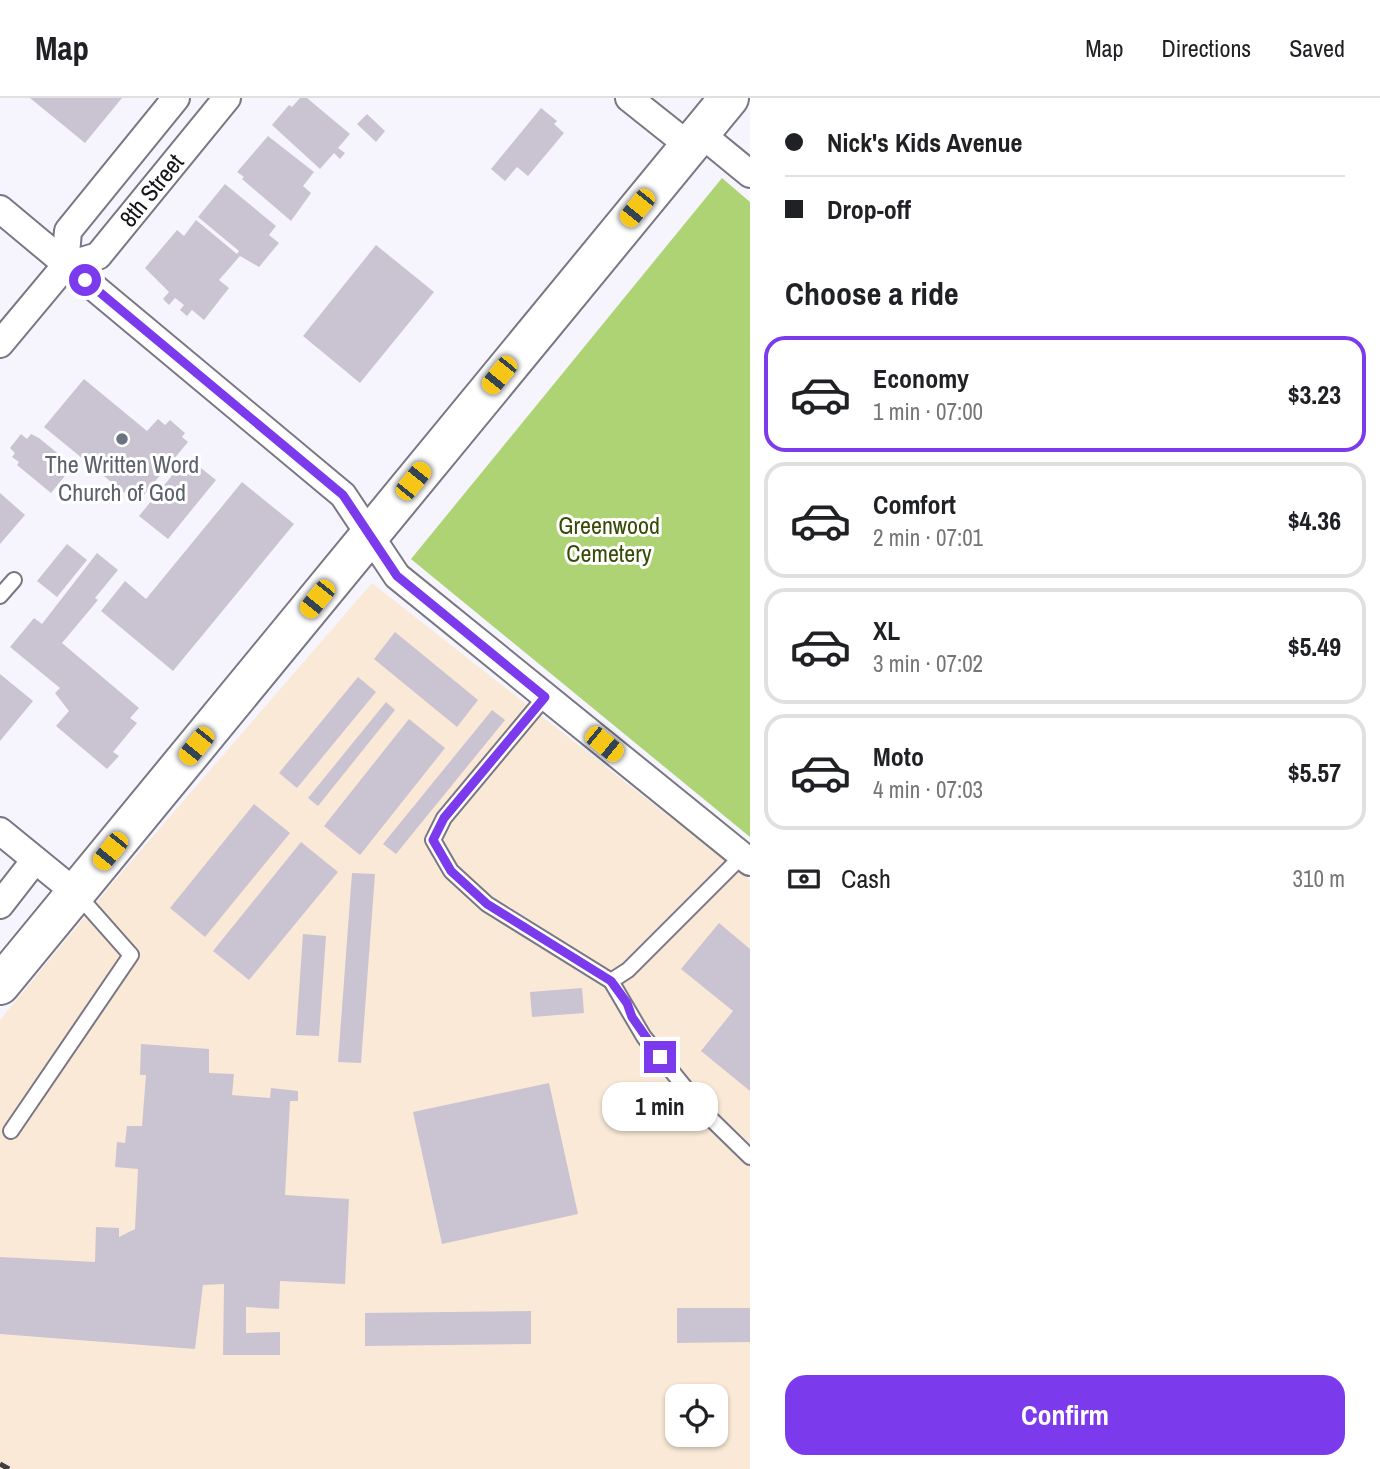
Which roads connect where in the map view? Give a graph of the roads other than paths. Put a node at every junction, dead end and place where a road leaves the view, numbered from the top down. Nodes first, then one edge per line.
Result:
1 (176, 98) edge
2 (227, 98) edge
3 (629, 98) edge
4 (729, 98) edge
5 (694, 139) junction
6 (750, 174) edge
7 (0, 209) edge
8 (65, 266) junction
9 (0, 344) edge
10 (368, 536) junction
11 (14, 580) dead end
12 (0, 596) edge
13 (545, 697) junction
14 (0, 831) edge
15 (746, 859) edge
16 (35, 860) junction
17 (76, 893) junction
18 (0, 905) edge
19 (611, 981) junction
20 (0, 985) edge
21 (11, 1131) dead end
22 (750, 1157) edge

1 - 8 street, 8th Street
2 - 8 street, 8th Street
3 - 5 street
4 - 5 main road
5 - 6 street
5 - 10 main road
7 - 8 street
8 - 9 street
8 - 10 street
10 - 13 street
10 - 17 main road
11 - 12 lane
13 - 15 street
13 - 19 lane
14 - 16 street
15 - 19 lane
16 - 17 street
16 - 18 street
17 - 20 main road
17 - 21 lane
19 - 22 lane

